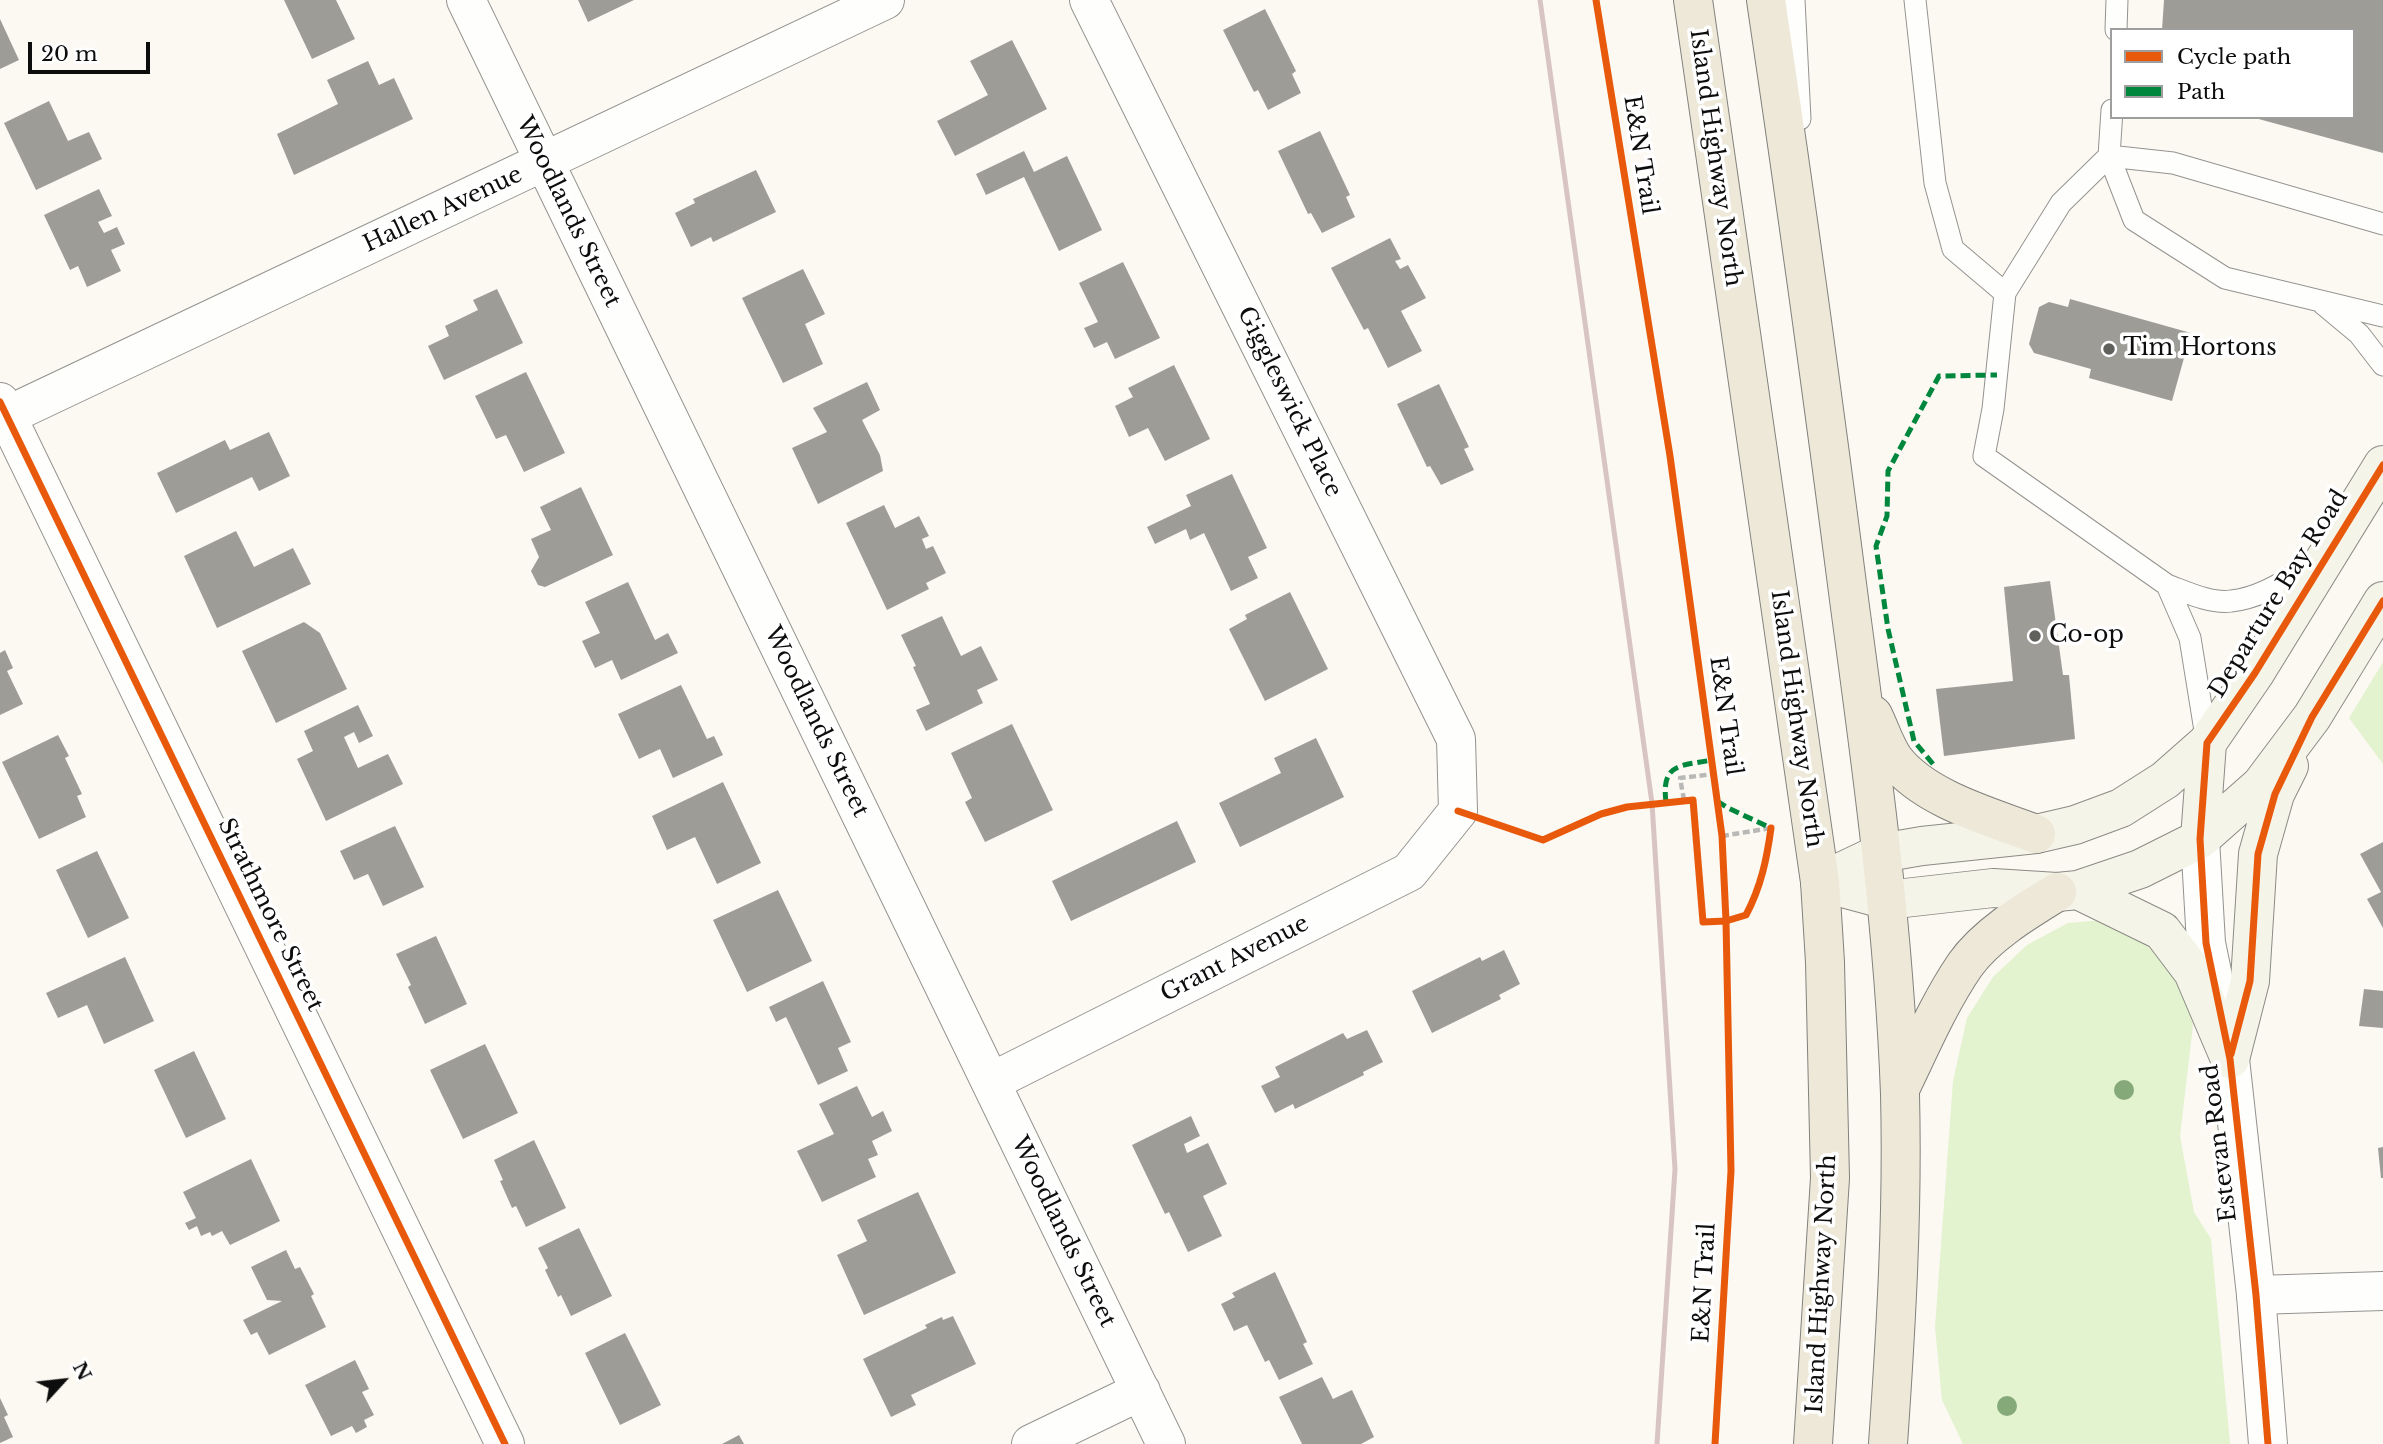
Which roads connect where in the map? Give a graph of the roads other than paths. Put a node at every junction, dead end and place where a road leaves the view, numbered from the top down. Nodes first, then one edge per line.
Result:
1 (466, 0) edge
2 (885, 0) edge
3 (1089, 0) edge
4 (1693, 0) edge
5 (1766, 0) edge
6 (1794, 0) edge
7 (1915, 0) edge
8 (2117, 0) edge
9 (2116, 28) edge
10 (2111, 119) edge
11 (2109, 156) junction
12 (544, 162) junction
13 (2383, 224) edge
14 (1809, 293) junction
15 (2005, 293) junction
16 (2318, 301) junction
17 (2383, 316) edge
18 (2383, 365) edge
19 (2, 412) edge
20 (2383, 465) edge
21 (2325, 558) junction
22 (2167, 585) junction
23 (2383, 601) edge
24 (1862, 693) junction
25 (2312, 717) junction
26 (2207, 743) junction
27 (1458, 811) joint
28 (2036, 834) junction
29 (2200, 839) junction
30 (1881, 853) junction
31 (1820, 881) junction
32 (2067, 891) junction
33 (1887, 900) junction
34 (2230, 1059) junction
35 (991, 1082) junction
36 (1899, 1091) junction
37 (2383, 1291) edge
38 (2256, 1295) junction
39 (1893, 1371) junction
40 (1141, 1391) junction
41 (505, 1444) edge
42 (1031, 1444) edge
43 (1166, 1444) edge
44 (1813, 1444) edge
45 (1888, 1444) edge
46 (1916, 1444) edge
47 (2268, 1444) edge

1 - 12 street, Woodlands Street
2 - 12 street, Hallen Avenue
3 - 27 street, Giggleswick Place
4 - 31 main road, Island Highway North
5 - 14 main road
6 - 14 lane
7 - 15 lane
8 - 9 lane
10 - 11 lane
11 - 13 lane
11 - 15 lane
11 - 16 lane
12 - 19 street, Hallen Avenue
12 - 35 street, Woodlands Street
14 - 24 main road
15 - 22 lane
16 - 17 lane
16 - 18 lane
19 - 41 street, Strathmore Street
20 - 21 main road, Departure Bay Road
21 - 22 lane
21 - 26 main road, Departure Bay Road
22 - 26 lane
23 - 25 main road
24 - 28 main road
24 - 30 main road
25 - 29 main road
25 - 34 main road
26 - 28 main road, Departure Bay Road
26 - 29 main road
27 - 35 street, Grant Avenue
28 - 30 main road, Departure Bay Road
29 - 32 main road
29 - 34 street, Estevan Road
30 - 31 main road, Departure Bay Road
30 - 33 main road
31 - 33 main road
31 - 44 main road, Island Highway North
32 - 33 main road
32 - 34 main road
32 - 36 main road
33 - 36 main road
34 - 38 street, Estevan Road
35 - 40 street, Woodlands Street
36 - 39 main road
37 - 38 street
38 - 47 street, Estevan Road
39 - 45 main road
39 - 46 main road
40 - 42 street
40 - 43 street, Woodlands Street

